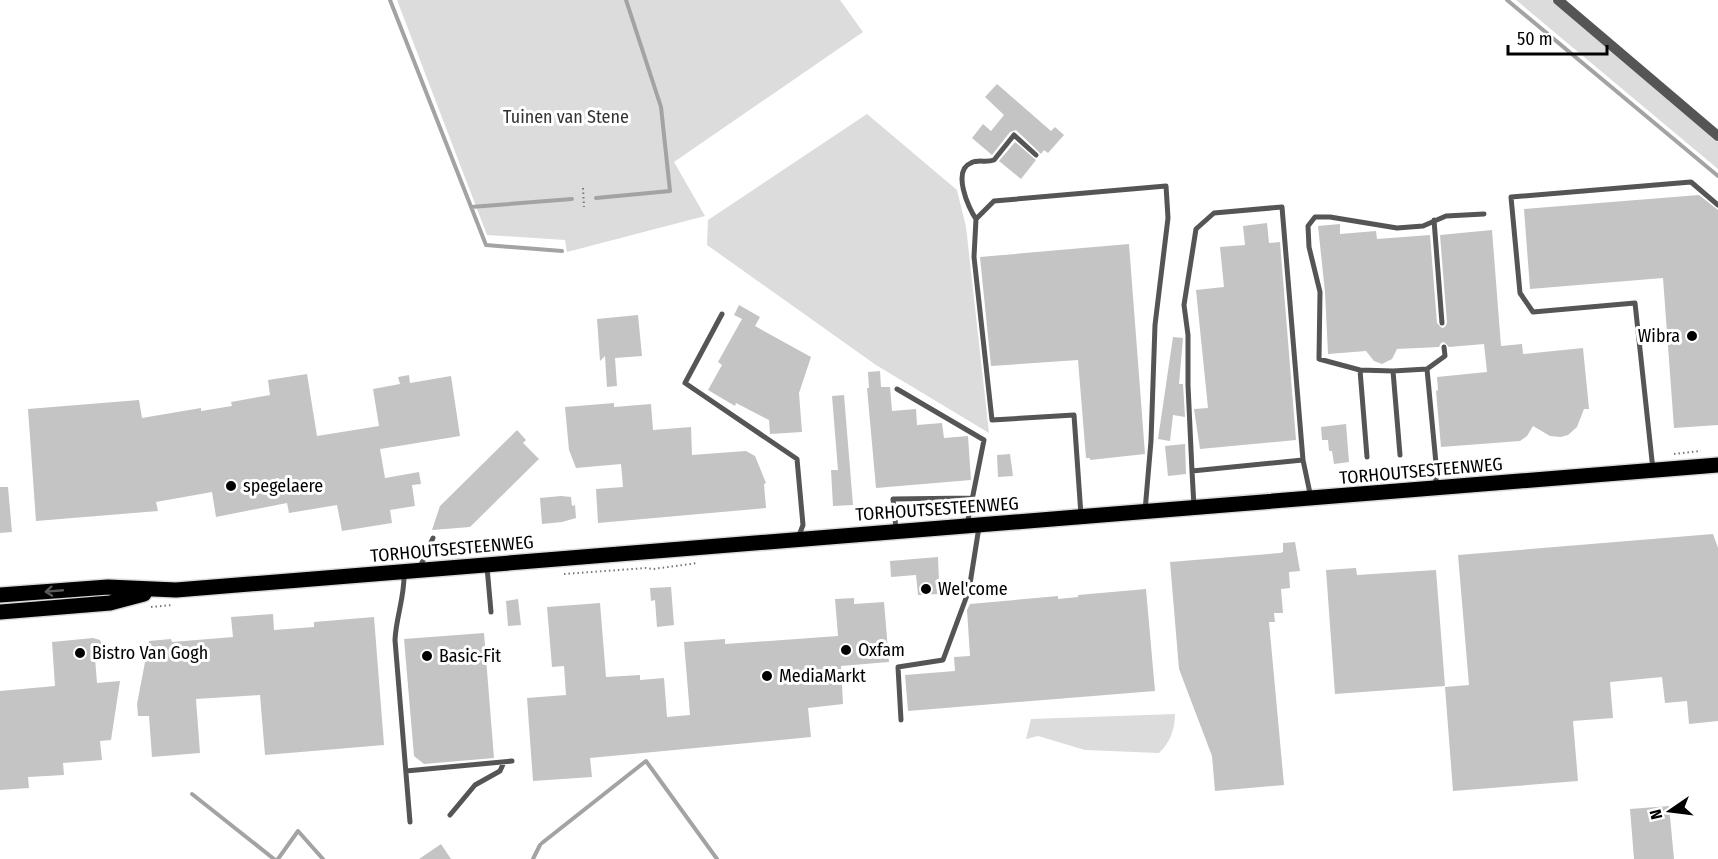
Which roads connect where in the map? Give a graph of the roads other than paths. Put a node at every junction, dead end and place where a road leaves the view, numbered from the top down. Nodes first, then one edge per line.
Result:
1 (1558, 0) edge
2 (1718, 136) edge
3 (1036, 155) dead end
4 (1718, 205) edge
5 (1484, 214) dead end
6 (976, 219) junction
7 (1434, 220) junction
8 (722, 314) dead end
9 (1442, 323) dead end
10 (1444, 347) dead end
11 (1427, 369) junction
12 (1360, 370) junction
13 (1392, 371) junction
14 (897, 389) dead end
15 (1400, 455) dead end
16 (1367, 457) dead end
17 (1303, 460) junction
18 (1718, 465) edge
19 (1192, 471) junction
20 (1653, 471) junction
21 (1434, 490) junction
22 (972, 498) junction
23 (1311, 499) junction
24 (1195, 508) junction
25 (1145, 512) junction
26 (1081, 518) junction
27 (973, 526) junction
28 (896, 532) junction
29 (433, 538) dead end
30 (797, 540) junction
31 (487, 566) junction
32 (411, 572) junction
33 (159, 590) junction
34 (0, 596) edge
35 (0, 612) edge
36 (490, 612) dead end
37 (901, 720) dead end
38 (512, 761) dead end
39 (504, 762) junction
40 (406, 771) junction
41 (450, 815) dead end
42 (410, 822) dead end

1 - 2 street
3 - 6 lane
4 - 20 lane
5 - 7 lane
6 - 25 lane
6 - 26 lane
7 - 9 lane
7 - 12 lane
8 - 30 lane
10 - 11 lane
11 - 13 lane
11 - 21 lane
12 - 13 lane
12 - 16 lane
13 - 15 lane
14 - 22 lane
17 - 19 lane
17 - 19 lane
17 - 23 lane
18 - 20 main road, TORHOUTSESTEENWEG
19 - 24 lane
20 - 21 main road, TORHOUTSESTEENWEG
21 - 23 main road, TORHOUTSESTEENWEG
22 - 27 lane
22 - 28 lane
23 - 24 main road, TORHOUTSESTEENWEG
24 - 25 main road, TORHOUTSESTEENWEG
25 - 26 main road, TORHOUTSESTEENWEG
26 - 27 main road, TORHOUTSESTEENWEG
27 - 28 main road, TORHOUTSESTEENWEG
27 - 37 lane
28 - 30 main road, TORHOUTSESTEENWEG
29 - 32 lane
30 - 31 main road, TORHOUTSESTEENWEG
31 - 32 main road, TORHOUTSESTEENWEG
31 - 36 lane
32 - 33 main road, TORHOUTSESTEENWEG
32 - 40 lane
33 -> 34 main road, TORHOUTSESTEENWEG
33 - 35 main road, TORHOUTSESTEENWEG
38 - 39 lane
39 - 40 lane
39 - 41 lane
40 - 42 lane

